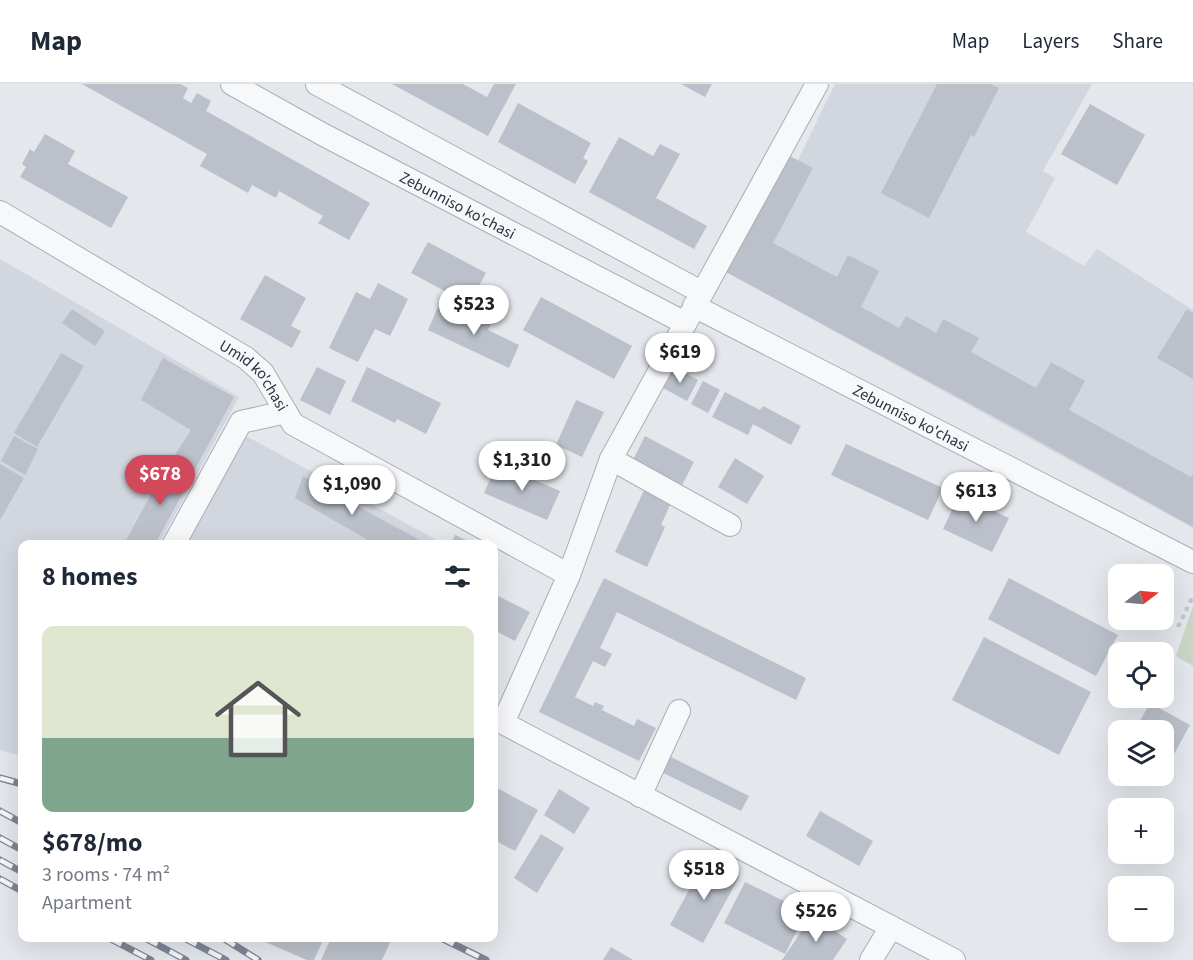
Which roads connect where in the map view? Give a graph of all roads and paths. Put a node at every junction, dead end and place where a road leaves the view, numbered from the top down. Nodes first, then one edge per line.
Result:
1 (232, 84) edge
2 (317, 84) edge
3 (817, 84) edge
4 (0, 212) edge
5 (693, 307) junction
6 (286, 412) junction
7 (611, 459) junction
8 (729, 525) dead end
9 (176, 540) edge
10 (1193, 562) edge
11 (568, 575) junction
12 (1193, 596) edge
13 (1178, 627) dead end
14 (678, 711) dead end
15 (640, 796) junction
16 (891, 927) junction
17 (871, 960) edge
18 (954, 960) edge

1 - 5 street, Zebunniso ko'chasi
2 - 5 street, Zebunniso ko'chasi
3 - 5 street
4 - 6 street, Umid ko'chasi
5 - 7 street
5 - 10 street, Zebunniso ko'chasi
6 - 9 street
6 - 11 street, Umid ko'chasi
7 - 8 street
7 - 11 street
11 - 15 street
12 - 13 path
14 - 15 street
15 - 16 street
16 - 17 street
16 - 18 street

